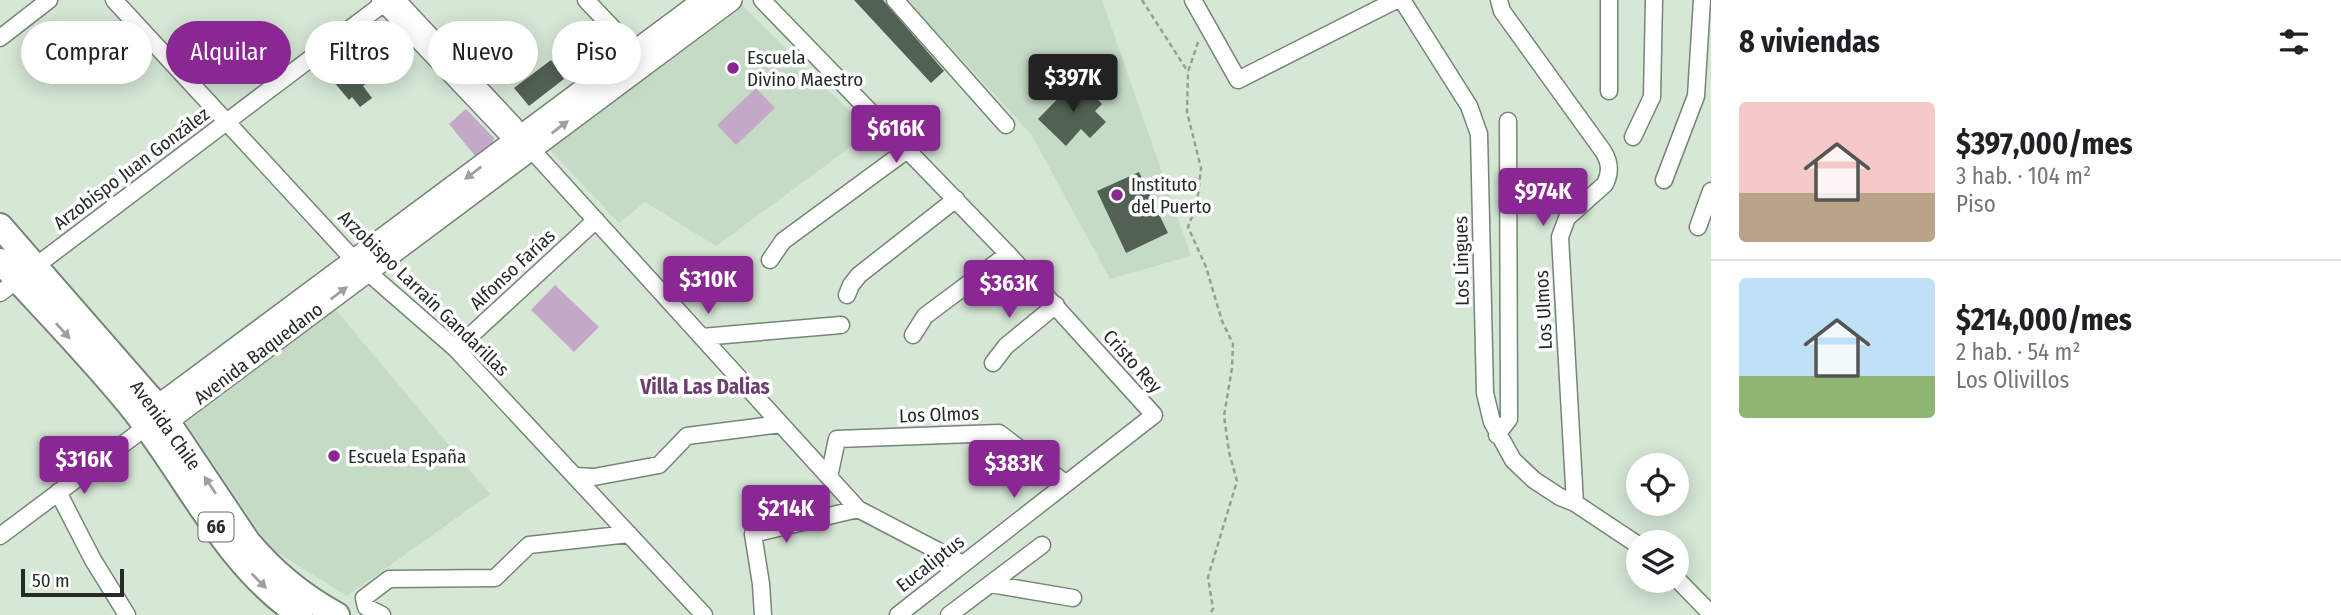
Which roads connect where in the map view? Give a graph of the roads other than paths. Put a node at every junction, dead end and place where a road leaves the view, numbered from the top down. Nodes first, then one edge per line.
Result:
1 (50, 0) edge
2 (114, 0) edge
3 (586, 0) edge
4 (704, 0) edge
5 (731, 0) edge
6 (762, 0) edge
7 (895, 0) edge
8 (1193, 0) edge
9 (1396, 0) edge
10 (1402, 0) edge
11 (1499, 0) edge
12 (1609, 0) edge
13 (1654, 0) edge
14 (1702, 0) edge
15 (387, 1) edge
16 (606, 21) edge
17 (0, 38) edge
18 (641, 57) edge
19 (641, 57) edge
20 (604, 84) edge
21 (1609, 91) dead end
22 (228, 121) junction
23 (1508, 121) dead end
24 (1006, 125) dead end
25 (1633, 137) dead end
26 (523, 142) junction
27 (907, 150) junction
28 (1664, 180) dead end
29 (1481, 191) junction
30 (1508, 191) junction
31 (1711, 191) edge
32 (956, 200) junction
33 (596, 220) junction
34 (0, 226) edge
35 (1698, 227) dead end
36 (1482, 238) junction
37 (1509, 238) junction
38 (1008, 254) junction
39 (770, 260) dead end
40 (0, 261) edge
41 (361, 266) junction
42 (18, 279) edge
43 (847, 295) dead end
44 (1056, 305) junction
45 (841, 325) dead end
46 (1484, 330) junction
47 (1509, 330) junction
48 (913, 335) dead end
49 (702, 337) junction
50 (456, 349) junction
51 (993, 363) dead end
52 (1154, 415) joint
53 (157, 418) junction
54 (781, 424) junction
55 (1497, 435) junction
56 (575, 476) junction
57 (830, 477) junction
58 (1066, 483) junction
59 (58, 492) junction
60 (1575, 503) junction
61 (858, 509) junction
62 (629, 534) junction
63 (0, 536) edge
64 (1626, 537) edge
65 (1042, 545) dead end
66 (963, 564) junction
67 (990, 584) junction
68 (1689, 591) edge
69 (1073, 598) dead end
70 (1711, 614) edge
71 (127, 615) edge
72 (300, 615) edge
73 (337, 615) edge
74 (382, 615) edge
75 (705, 615) edge
76 (763, 615) edge
77 (898, 615) edge
78 (949, 615) edge

1 - 17 street
2 - 22 street, Arzobispo Larraín Gandarillas
3 - 16 street
4 - 18 main road, Avenida Baquedano
5 - 19 main road, Avenida Baquedano
6 - 27 street, Cristo Rey
7 - 24 street
8 - 9 street
10 - 29 street, Los Lingues
11 - 60 street, Los Ulmos
12 - 21 street
13 - 25 street
14 - 28 street
15 - 22 street, Arzobispo Juan González
15 - 26 street
20 - 26 main road, Avenida Baquedano
22 - 41 street, Arzobispo Larraín Gandarillas
22 - 42 street, Arzobispo Juan González
23 - 30 street
26 - 33 street
26 - 41 main road, Avenida Baquedano
27 - 32 street, Cristo Rey
27 - 39 street
29 - 30 street
29 - 36 street, Los Lingues
30 - 37 street
31 - 35 street
32 - 38 street, Cristo Rey
32 - 43 street
33 - 49 street
33 - 50 street, Alfonso Farías
34 - 42 highway, Avenida Chile / 66
36 - 37 street
36 - 46 street, Los Lingues
37 - 47 street
38 - 44 street, Cristo Rey
38 - 48 street
40 - 42 highway, Avenida Chile / 66
41 - 50 street, Arzobispo Larraín Gandarillas
41 - 53 main road, Avenida Baquedano
42 - 53 highway, Avenida Chile / 66
44 - 51 street
44 - 52 street, Cristo Rey
45 - 49 street
46 - 47 street
46 - 55 street, Los Lingues
47 - 55 street
49 - 54 street
50 - 56 street, Arzobispo Larraín Gandarillas
52 - 58 street, Eucaliptus
53 - 59 street
53 -> 72 highway, Avenida Chile / 66
73 -> 53 highway, Avenida Chile / 66
54 - 56 street
54 - 57 street
55 - 60 street, Los Lingues
56 - 62 street, Arzobispo Larraín Gandarillas
57 - 58 street, Los Olmos
57 - 61 street
58 - 66 street, Eucaliptus
59 - 63 street
59 - 71 street
60 - 64 street, Los Lingues
61 - 66 street
61 - 76 street
62 - 74 street
62 - 75 street, Arzobispo Larraín Gandarillas
65 - 67 street
66 - 77 street, Eucaliptus
67 - 69 street
67 - 78 street
68 - 70 street

